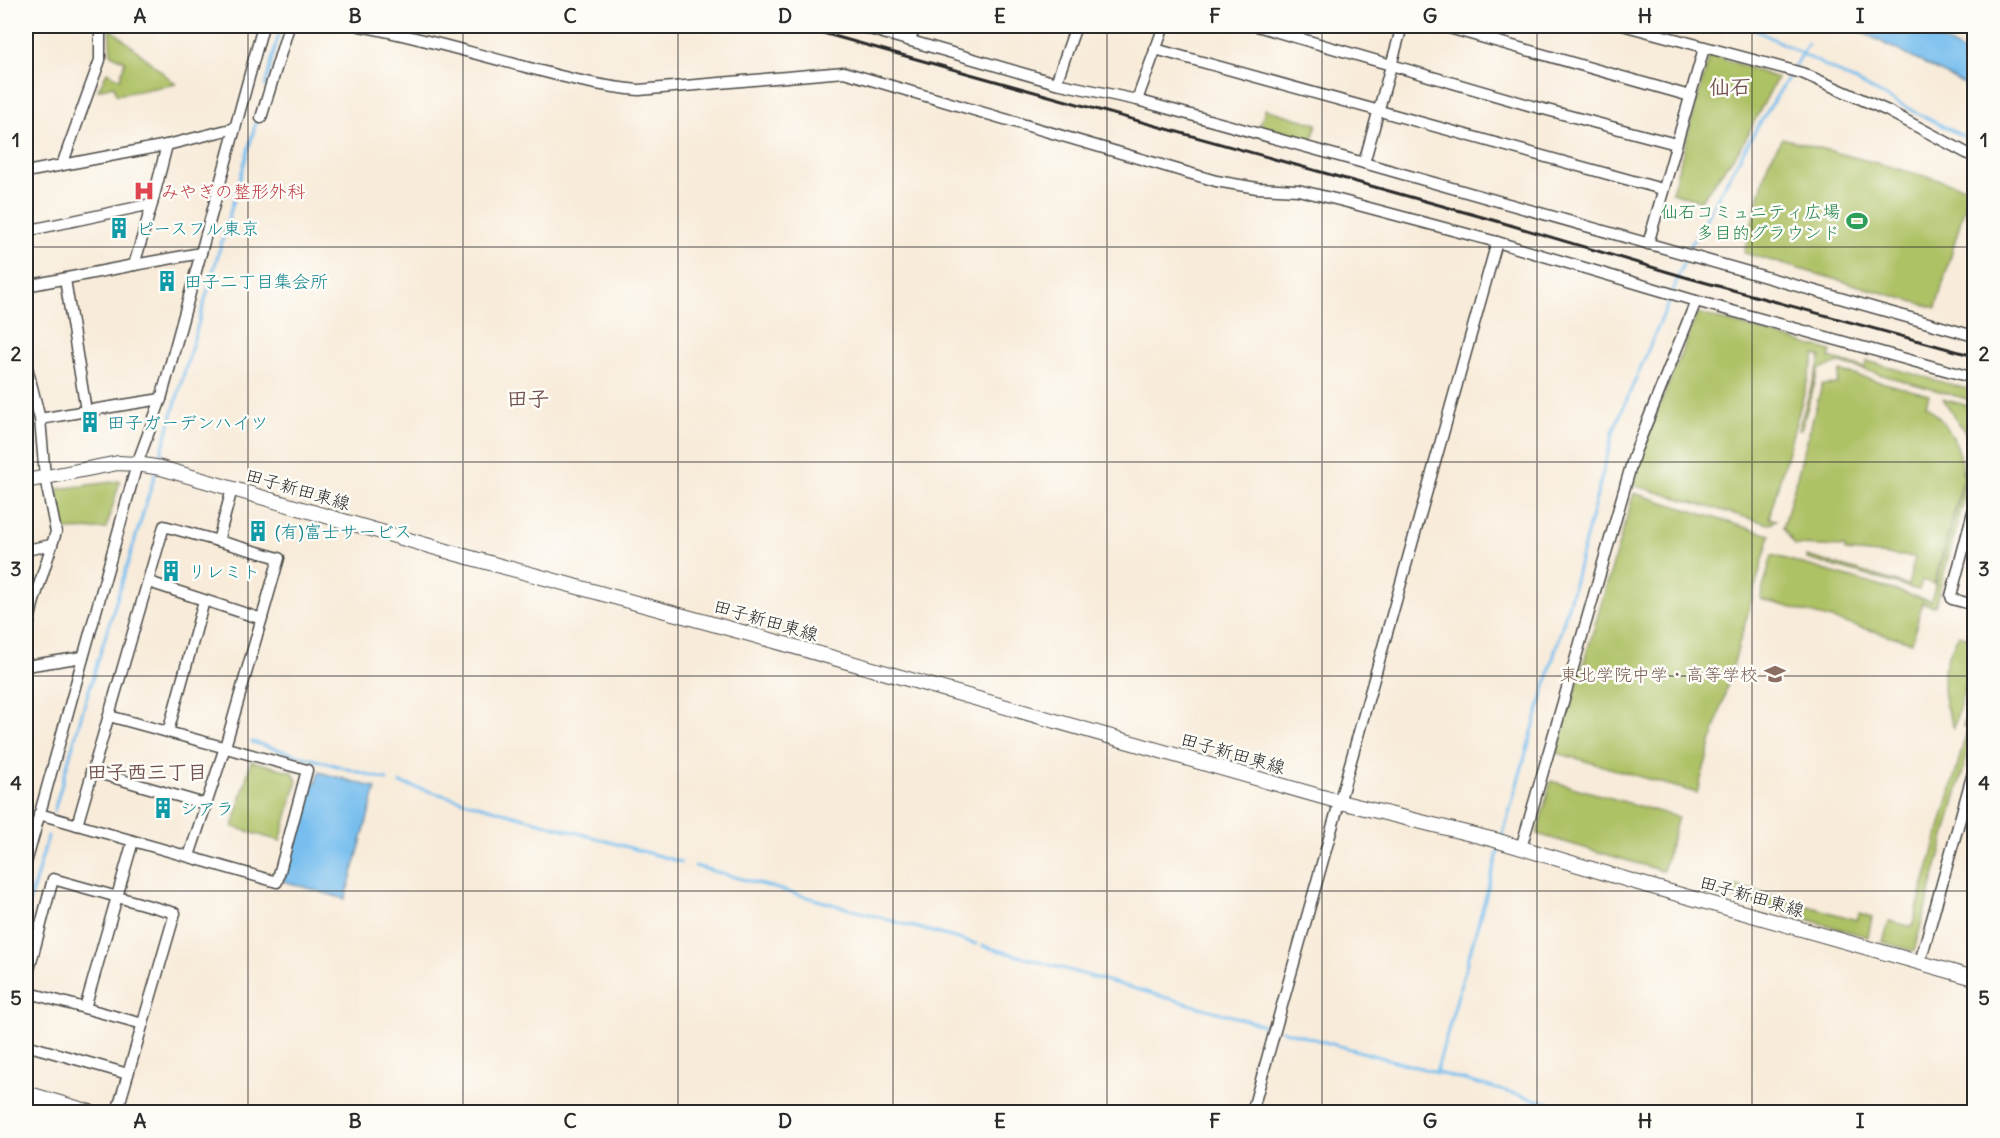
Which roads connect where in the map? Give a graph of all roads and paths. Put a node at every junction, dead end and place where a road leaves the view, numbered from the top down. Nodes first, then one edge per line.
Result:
1 (100, 26) edge
2 (263, 26) edge
3 (289, 26) edge
4 (360, 26) edge
5 (859, 26) edge
6 (915, 26) edge
7 (1076, 26) edge
8 (1164, 26) edge
9 (1257, 26) edge
10 (1402, 26) edge
11 (1442, 26) edge
12 (1626, 26) edge
13 (910, 40) junction
14 (1704, 48) junction
15 (1155, 49) junction
16 (1390, 65) junction
17 (1056, 83) junction
18 (1690, 96) junction
19 (1137, 100) junction
20 (1377, 111) junction
21 (261, 118) dead end
22 (235, 128) junction
23 (1676, 144) junction
24 (167, 145) junction
25 (1974, 157) edge
26 (1364, 163) junction
27 (62, 165) junction
28 (26, 172) edge
29 (1662, 189) junction
30 (152, 204) junction
31 (26, 231) edge
32 (1497, 242) junction
33 (1648, 244) junction
34 (201, 253) junction
35 (134, 265) junction
36 (65, 279) junction
37 (26, 286) edge
38 (1696, 301) junction
39 (1974, 336) edge
40 (26, 363) edge
41 (1974, 378) edge
42 (161, 399) junction
43 (86, 411) junction
44 (40, 419) junction
45 (150, 466) junction
46 (45, 477) junction
47 (26, 481) edge
48 (232, 489) junction
49 (1974, 508) edge
50 (218, 541) junction
51 (51, 545) junction
52 (26, 550) edge
53 (149, 582) junction
54 (204, 601) junction
55 (29, 605) edge
56 (1974, 605) edge
57 (262, 619) junction
58 (26, 636) edge
59 (83, 657) junction
60 (26, 666) edge
61 (110, 716) junction
62 (168, 732) junction
63 (225, 747) junction
64 (1974, 769) edge
65 (91, 771) junction
66 (1340, 802) junction
67 (205, 804) junction
68 (39, 814) junction
69 (77, 825) junction
70 (133, 841) junction
71 (1508, 844) junction
72 (189, 856) junction
73 (26, 862) edge
74 (117, 897) junction
75 (1920, 962) junction
76 (1974, 978) edge
77 (26, 981) edge
78 (26, 992) edge
79 (85, 1008) junction
80 (142, 1024) junction
81 (26, 1045) edge
82 (128, 1074) junction
83 (26, 1093) edge
84 (26, 1105) edge
85 (49, 1113) edge
86 (90, 1113) edge
87 (117, 1113) edge
88 (1251, 1113) edge

1 - 27 street
2 - 22 street
3 - 21 street
4 - 32 street
5 - 13 street
6 - 13 street
7 - 17 street
8 - 15 street
9 - 16 street
10 - 16 street
11 - 18 street
12 - 14 street
13 - 17 street
14 - 18 street
14 - 25 street
15 - 19 street
15 - 20 street
16 - 20 street
16 - 23 street
17 - 19 street
18 - 23 street
19 - 26 street
20 - 26 street
20 - 29 street
22 - 24 street
22 - 34 street
23 - 29 street
24 - 27 street
24 - 30 street
26 - 33 street
27 - 28 street
29 - 33 street
30 - 31 street
30 - 35 street
32 - 38 street
32 - 66 street
33 - 39 street
34 - 35 street
34 - 42 street
35 - 36 street
36 - 37 street
36 - 43 street
38 - 41 street
38 - 71 street
40 - 44 street
42 - 43 street
42 - 45 street
43 - 44 street
44 - 46 street
45 - 46 street, 田子新田東線
45 - 48 street, 田子新田東線
45 - 59 street
46 - 47 street, 田子新田東線
46 - 51 street
48 - 50 street
48 - 66 street, 田子新田東線
49 - 56 street
50 - 53 street
50 - 57 street
51 - 52 street
51 - 55 street
53 - 54 street
53 - 61 street
54 - 57 street
54 - 62 street
55 - 58 street
57 - 63 street
59 - 60 street
59 - 68 street
61 - 62 street
61 - 65 street
62 - 63 street
63 - 67 street
63 - 72 street
64 - 75 street
65 - 67 street
65 - 69 street
66 - 71 street, 田子新田東線
66 - 88 street
67 - 72 street
68 - 69 street
68 - 73 street
69 - 70 street
70 - 72 street
70 - 74 street
71 - 75 street, 田子新田東線
74 - 77 street
74 - 79 street
74 - 80 street
75 - 76 street, 田子新田東線
78 - 79 street
79 - 80 street
80 - 82 street
81 - 82 street
82 - 87 street
83 - 86 street
84 - 85 street

